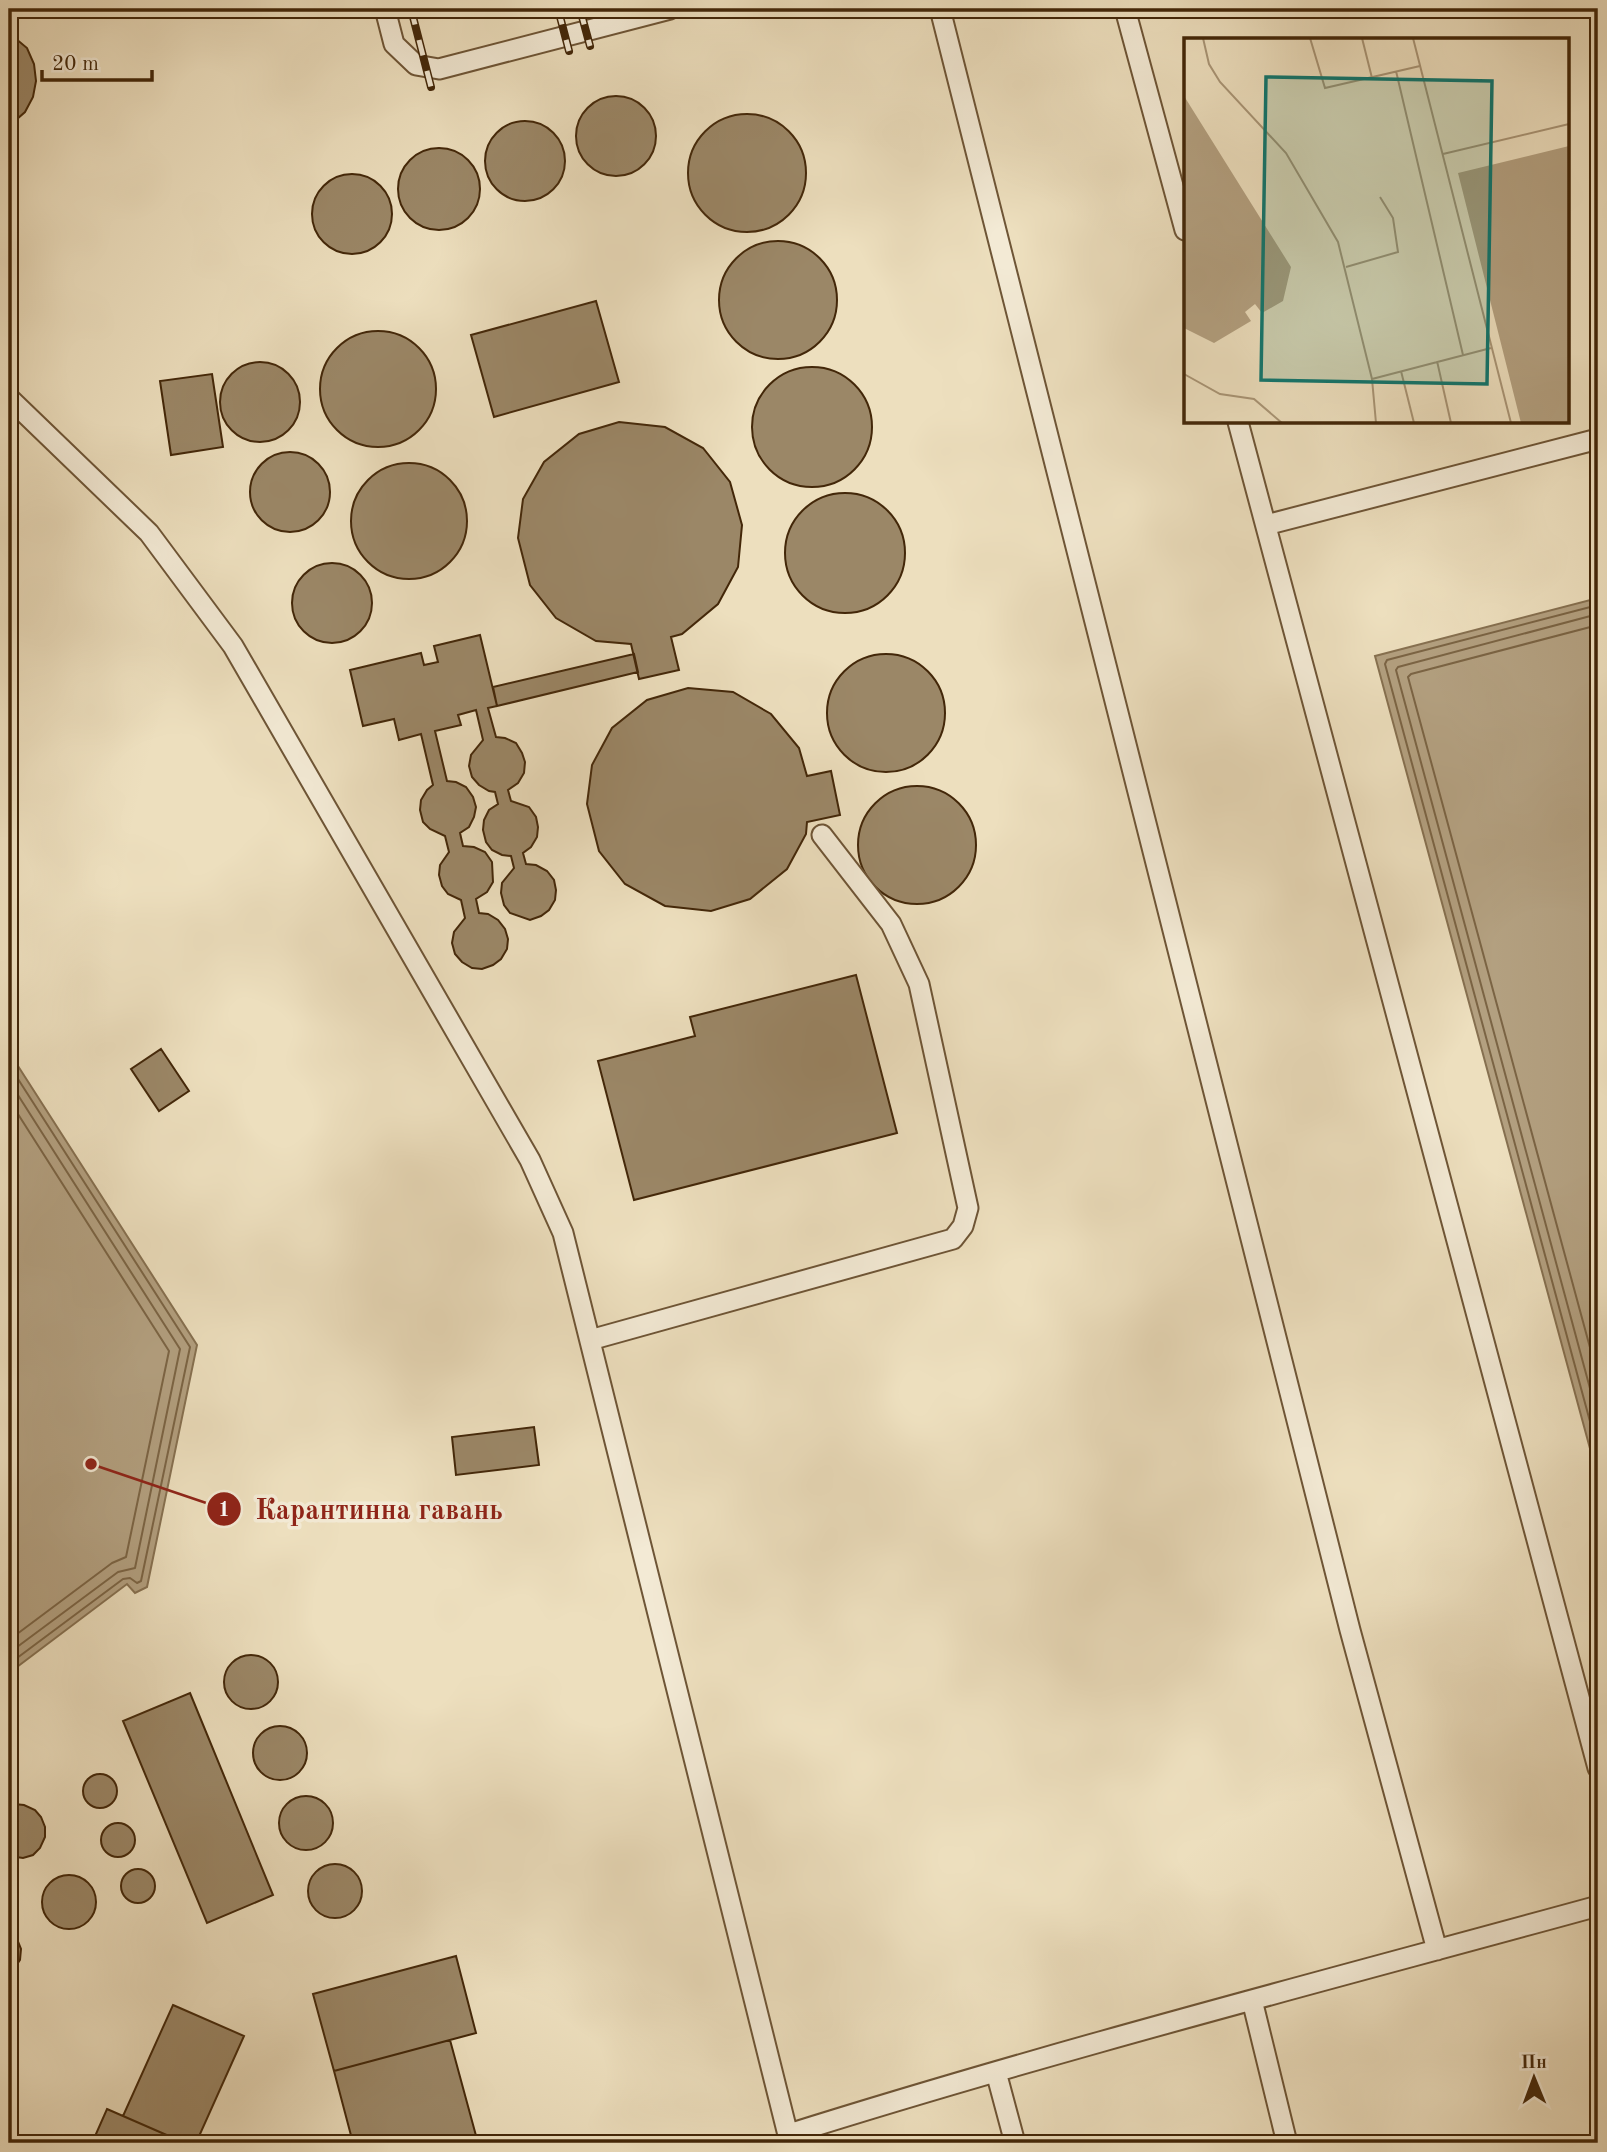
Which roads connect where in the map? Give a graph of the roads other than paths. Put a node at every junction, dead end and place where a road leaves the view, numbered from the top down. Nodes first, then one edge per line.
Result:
1 (385, 9) edge
2 (670, 9) edge
3 (940, 9) edge
4 (1125, 9) edge
5 (1184, 226) edge
6 (9, 398) edge
7 (1239, 424) edge
8 (1598, 439) edge
9 (1266, 525) junction
10 (821, 835) dead end
11 (590, 1340) junction
12 (1598, 1768) edge
13 (1598, 1906) edge
14 (1437, 1950) junction
15 (1252, 2000) junction
16 (996, 2072) junction
17 (789, 2139) edge
18 (1015, 2143) edge
19 (1287, 2143) edge

1 - 2 lane
3 - 14 lane
4 - 5 lane
6 - 11 lane
7 - 9 lane
8 - 9 lane
9 - 12 lane
10 - 11 lane
11 - 17 lane
13 - 14 lane
14 - 15 lane
15 - 16 lane
15 - 19 lane
16 - 17 lane
16 - 18 lane

